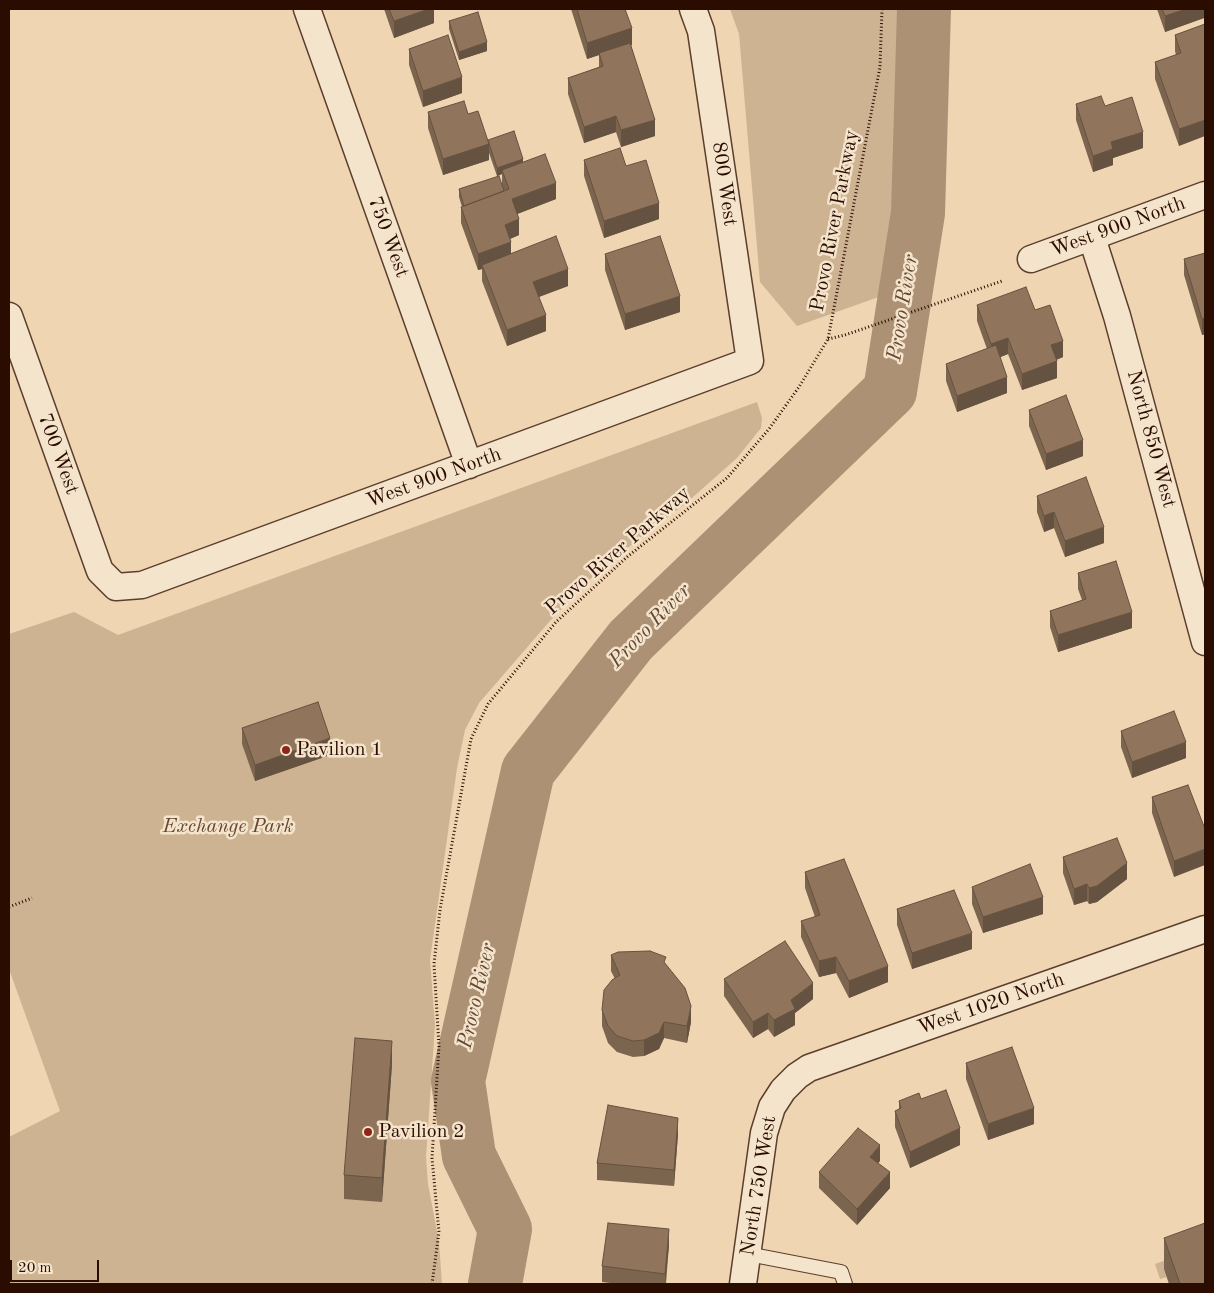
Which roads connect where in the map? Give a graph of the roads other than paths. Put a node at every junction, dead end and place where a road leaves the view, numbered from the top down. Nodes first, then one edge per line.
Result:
1 (307, 9) edge
2 (693, 9) edge
3 (1205, 195) edge
4 (1092, 238) junction
5 (1031, 259) dead end
6 (9, 316) edge
7 (750, 360) joint
8 (18, 370) edge
9 (469, 465) junction
10 (116, 587) joint
11 (1205, 642) edge
12 (1205, 929) edge
13 (783, 1090) joint
14 (748, 1254) junction
15 (743, 1284) edge
16 (845, 1284) edge

1 - 9 street, 750 West
2 - 7 street, 800 West
3 - 4 street, West 900 North
4 - 5 street, West 900 North
4 - 11 street, North 850 West
6 - 8 street, 700 West
7 - 9 street, West 900 North
8 - 10 street, 700 West
9 - 10 street, West 900 North
12 - 13 street, West 1020 North
13 - 14 street, North 750 West
14 - 15 street, North 750 West
14 - 16 lane

